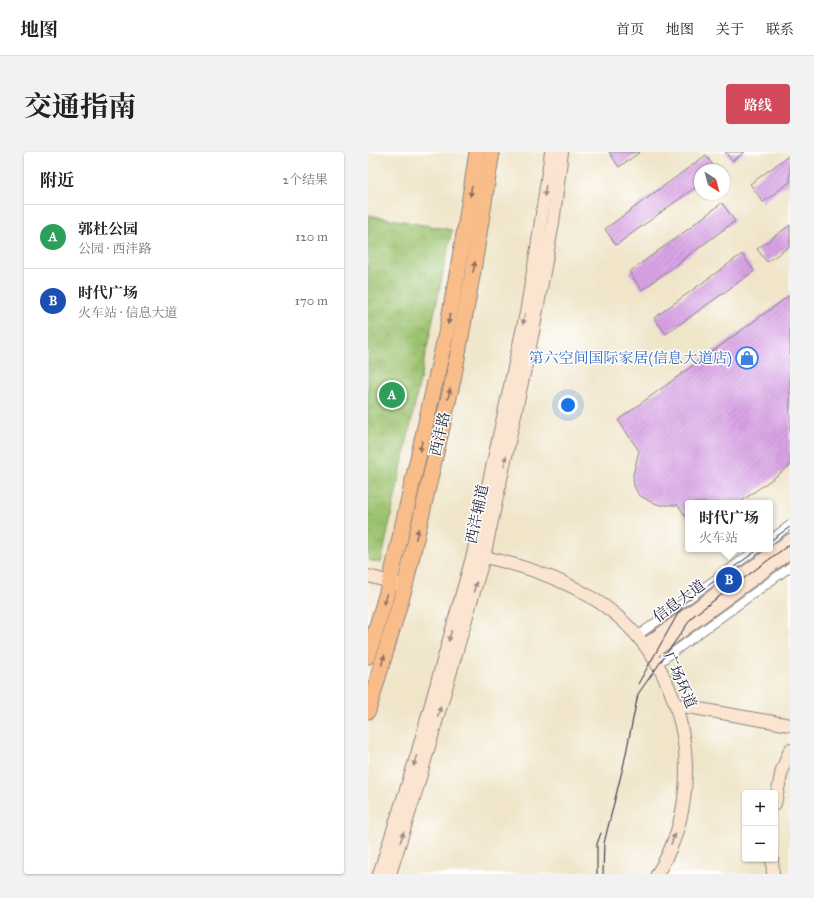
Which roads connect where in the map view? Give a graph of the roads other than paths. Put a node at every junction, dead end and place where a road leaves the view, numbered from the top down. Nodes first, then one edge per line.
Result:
1 (477, 152) edge
2 (492, 152) edge
3 (551, 152) edge
4 (562, 152) edge
5 (790, 525) edge
6 (773, 538) edge
7 (790, 540) edge
8 (753, 552) edge
9 (790, 552) edge
10 (478, 555) junction
11 (790, 567) edge
12 (368, 576) edge
13 (390, 582) junction
14 (405, 586) junction
15 (644, 645) junction
16 (368, 656) edge
17 (658, 664) junction
18 (677, 705) junction
19 (368, 711) edge
20 (790, 725) edge
21 (790, 750) edge
22 (778, 790) edge
23 (772, 862) edge
24 (379, 874) edge
25 (390, 874) edge
26 (660, 874) edge
27 (773, 874) edge

1 -> 13 highway, 西沣路
14 -> 2 highway, 西沣路
3 -> 10 street, 西沣辅道
10 -> 4 street, 西沣辅道
5 - 6 street
7 - 15 street, 信息大道
8 - 15 street
9 - 15 street, 信息大道
10 - 15 street, 广场环道
10 -> 24 street, 西沣辅道
25 -> 10 street, 西沣辅道
11 - 17 street
12 - 13 street
13 - 14 street
13 -> 16 highway, 西沣路
19 -> 14 highway, 西沣路
15 - 17 street, 广场环道
17 - 18 street, 广场环道
18 - 20 street
26 -> 18 street, 广场环道
21 - 22 street
23 - 27 street

